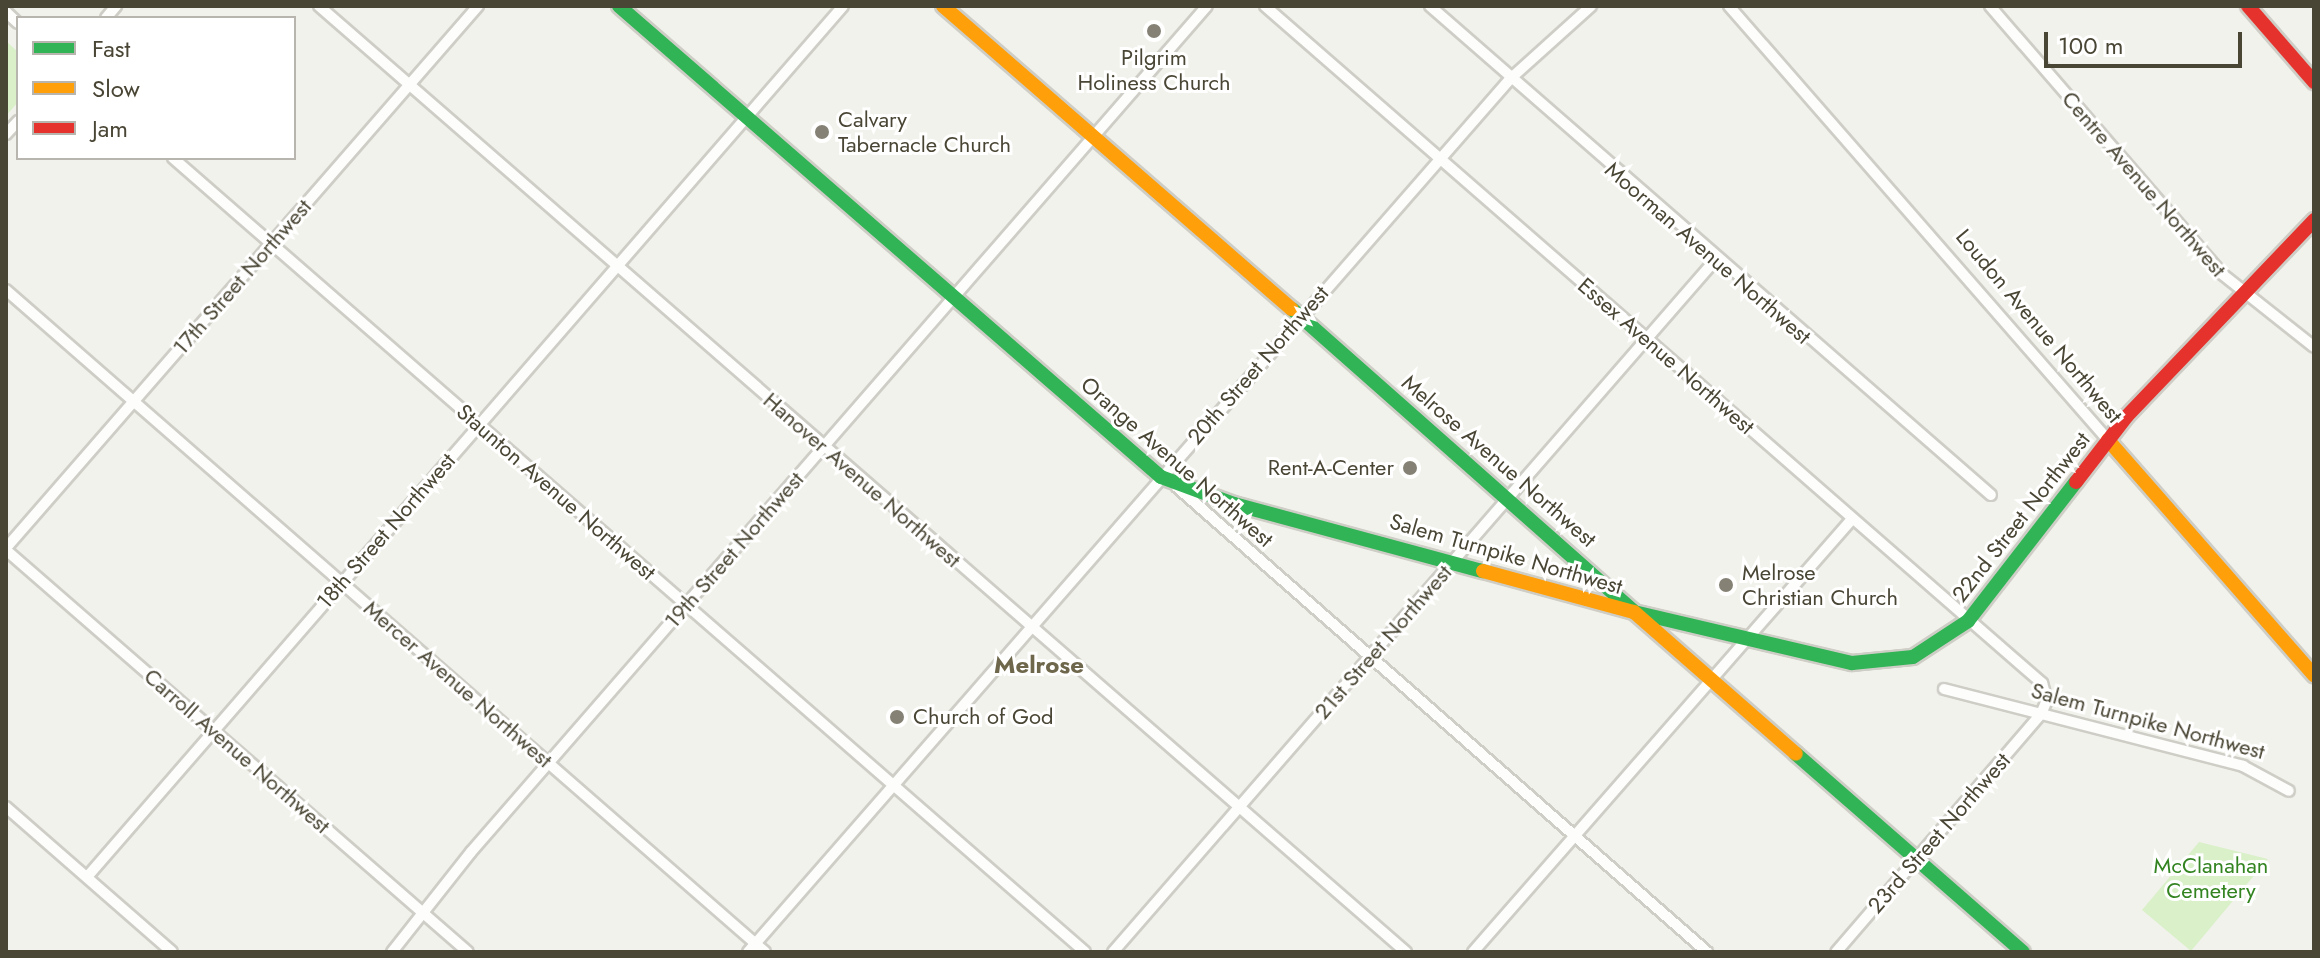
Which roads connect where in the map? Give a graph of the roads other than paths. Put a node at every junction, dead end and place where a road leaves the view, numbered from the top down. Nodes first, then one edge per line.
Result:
1 (319, 6) edge
2 (478, 6) edge
3 (619, 6) edge
4 (843, 6) edge
5 (943, 6) edge
6 (1207, 6) edge
7 (1265, 6) edge
8 (1430, 6) edge
9 (1591, 6) edge
10 (1729, 6) edge
11 (1990, 6) edge
12 (2248, 6) edge
13 (1510, 79) junction
14 (2314, 82) edge
15 (409, 85) junction
16 (747, 117) junction
17 (1094, 137) junction
18 (1439, 159) junction
19 (175, 160) edge
20 (2314, 220) edge
21 (272, 244) junction
22 (1716, 259) junction
23 (617, 265) junction
24 (6, 290) edge
25 (2244, 294) junction
26 (954, 297) junction
27 (1300, 316) junction
28 (1646, 339) junction
29 (2314, 347) edge
30 (133, 402) junction
31 (479, 425) junction
32 (2108, 440) junction
33 (824, 447) junction
34 (1161, 477) junction
35 (1177, 487) junction
36 (1991, 495) dead end
37 (1509, 497) junction
38 (1852, 519) junction
39 (6, 549) edge
40 (1454, 560) junction
41 (341, 583) junction
42 (686, 605) junction
43 (1634, 612) junction
44 (1968, 621) junction
45 (1031, 626) junction
46 (1750, 640) junction
47 (1369, 658) junction
48 (1824, 658) joint
49 (2314, 675) edge
50 (1712, 680) junction
51 (1944, 689) dead end
52 (2041, 714) junction
53 (212, 729) junction
54 (549, 763) junction
55 (893, 785) junction
56 (2289, 791) dead end
57 (6, 807) edge
58 (1238, 807) junction
59 (1574, 837) junction
60 (1916, 858) junction
61 (87, 877) junction
62 (423, 912) junction
63 (752, 948) edge
64 (172, 952) edge
65 (392, 952) edge
66 (468, 952) edge
67 (765, 952) edge
68 (1085, 952) edge
69 (1113, 952) edge
70 (1406, 952) edge
71 (1473, 952) edge
72 (1707, 952) edge
73 (1836, 952) edge
74 (2023, 952) edge

1 - 15 street, Hanover Avenue Northwest
2 - 15 street, 17th Street Northwest
3 - 16 street, Orange Avenue Northwest
4 - 16 street, 18th Street Northwest
5 - 17 street, Melrose Avenue Northwest
6 - 17 street, 19th Street Northwest
7 - 18 street, Essex Avenue Northwest
8 - 13 street, Moorman Avenue Northwest
9 - 13 street, 20th Street Northwest
10 - 32 street, Loudon Avenue Northwest
11 - 25 street, Centre Avenue Northwest
12 - 14 street
13 - 18 street, 20th Street Northwest
13 - 22 street, Moorman Avenue Northwest
15 - 21 street, 17th Street Northwest
15 - 23 street, Hanover Avenue Northwest
16 - 23 street, 18th Street Northwest
16 - 26 street, Orange Avenue Northwest
17 - 26 street, 19th Street Northwest
17 - 27 street, Melrose Avenue Northwest
18 - 27 street, 20th Street Northwest
18 - 28 street, Essex Avenue Northwest
19 - 21 street, Staunton Avenue Northwest
20 - 25 street, 22nd Street Northwest
21 - 30 street, 17th Street Northwest
21 - 31 street, Staunton Avenue Northwest
22 - 28 street, 21st Street Northwest
22 - 36 street, Moorman Avenue Northwest
23 - 31 street, 18th Street Northwest
23 - 33 street, Hanover Avenue Northwest
24 - 30 street, Mercer Avenue Northwest
25 - 29 street, Centre Avenue Northwest
25 - 32 street, 22nd Street Northwest
26 - 33 street, 19th Street Northwest
26 - 34 street, Orange Avenue Northwest
27 - 34 street, 20th Street Northwest
27 - 37 street, Melrose Avenue Northwest
28 - 37 street, 21st Street Northwest
28 - 38 street, Essex Avenue Northwest
30 - 39 street, 17th Street Northwest
30 - 41 street, Mercer Avenue Northwest
31 - 41 street, 18th Street Northwest
31 - 42 street, Staunton Avenue Northwest
32 - 44 street, 22nd Street Northwest
32 - 49 street, Loudon Avenue Northwest
33 - 42 street, 19th Street Northwest
33 - 45 street, Hanover Avenue Northwest
34 - 35 street, Orange Avenue Northwest
34 - 45 street, 20th Street Northwest
35 - 40 street, Salem Turnpike Northwest
35 - 47 street, Orange Avenue Northwest
37 - 40 street, 21st Street Northwest
37 - 43 street, Melrose Avenue Northwest
38 - 44 street, Essex Avenue Northwest
38 - 46 street
39 - 53 street, Carroll Avenue Northwest
40 - 43 street, Salem Turnpike Northwest
40 - 47 street, 21st Street Northwest
41 - 53 street, 18th Street Northwest
41 - 54 street, Mercer Avenue Northwest
42 - 54 street, 19th Street Northwest
42 - 55 street, Staunton Avenue Northwest
43 - 46 street, Salem Turnpike Northwest
43 - 50 street, Melrose Avenue Northwest
44 - 48 street, 22nd Street Northwest
44 - 52 street, Essex Avenue Northwest
45 - 55 street, 20th Street Northwest
45 - 58 street, Hanover Avenue Northwest
46 - 48 street, Salem Turnpike Northwest
46 - 50 street
47 - 58 street, 21st Street Northwest
47 - 59 street, Orange Avenue Northwest
50 - 59 street
50 - 60 street, Melrose Avenue Northwest
51 - 52 street, Salem Turnpike Northwest
52 - 56 street, Salem Turnpike Northwest
52 - 60 street, 23rd Street Northwest
53 - 61 street, 18th Street Northwest
53 - 62 street, Carroll Avenue Northwest
54 - 62 street, 19th Street Northwest
54 - 63 street, Mercer Avenue Northwest
55 - 63 street, 20th Street Northwest
55 - 68 street, Staunton Avenue Northwest
57 - 61 street
58 - 69 street, 21st Street Northwest
58 - 70 street, Hanover Avenue Northwest
59 - 71 street
59 - 72 street, Orange Avenue Northwest
60 - 73 street, 23rd Street Northwest
60 - 74 street, Melrose Avenue Northwest
61 - 64 street
62 - 65 street, 19th Street Northwest
62 - 66 street, Carroll Avenue Northwest
63 - 67 street, Mercer Avenue Northwest

